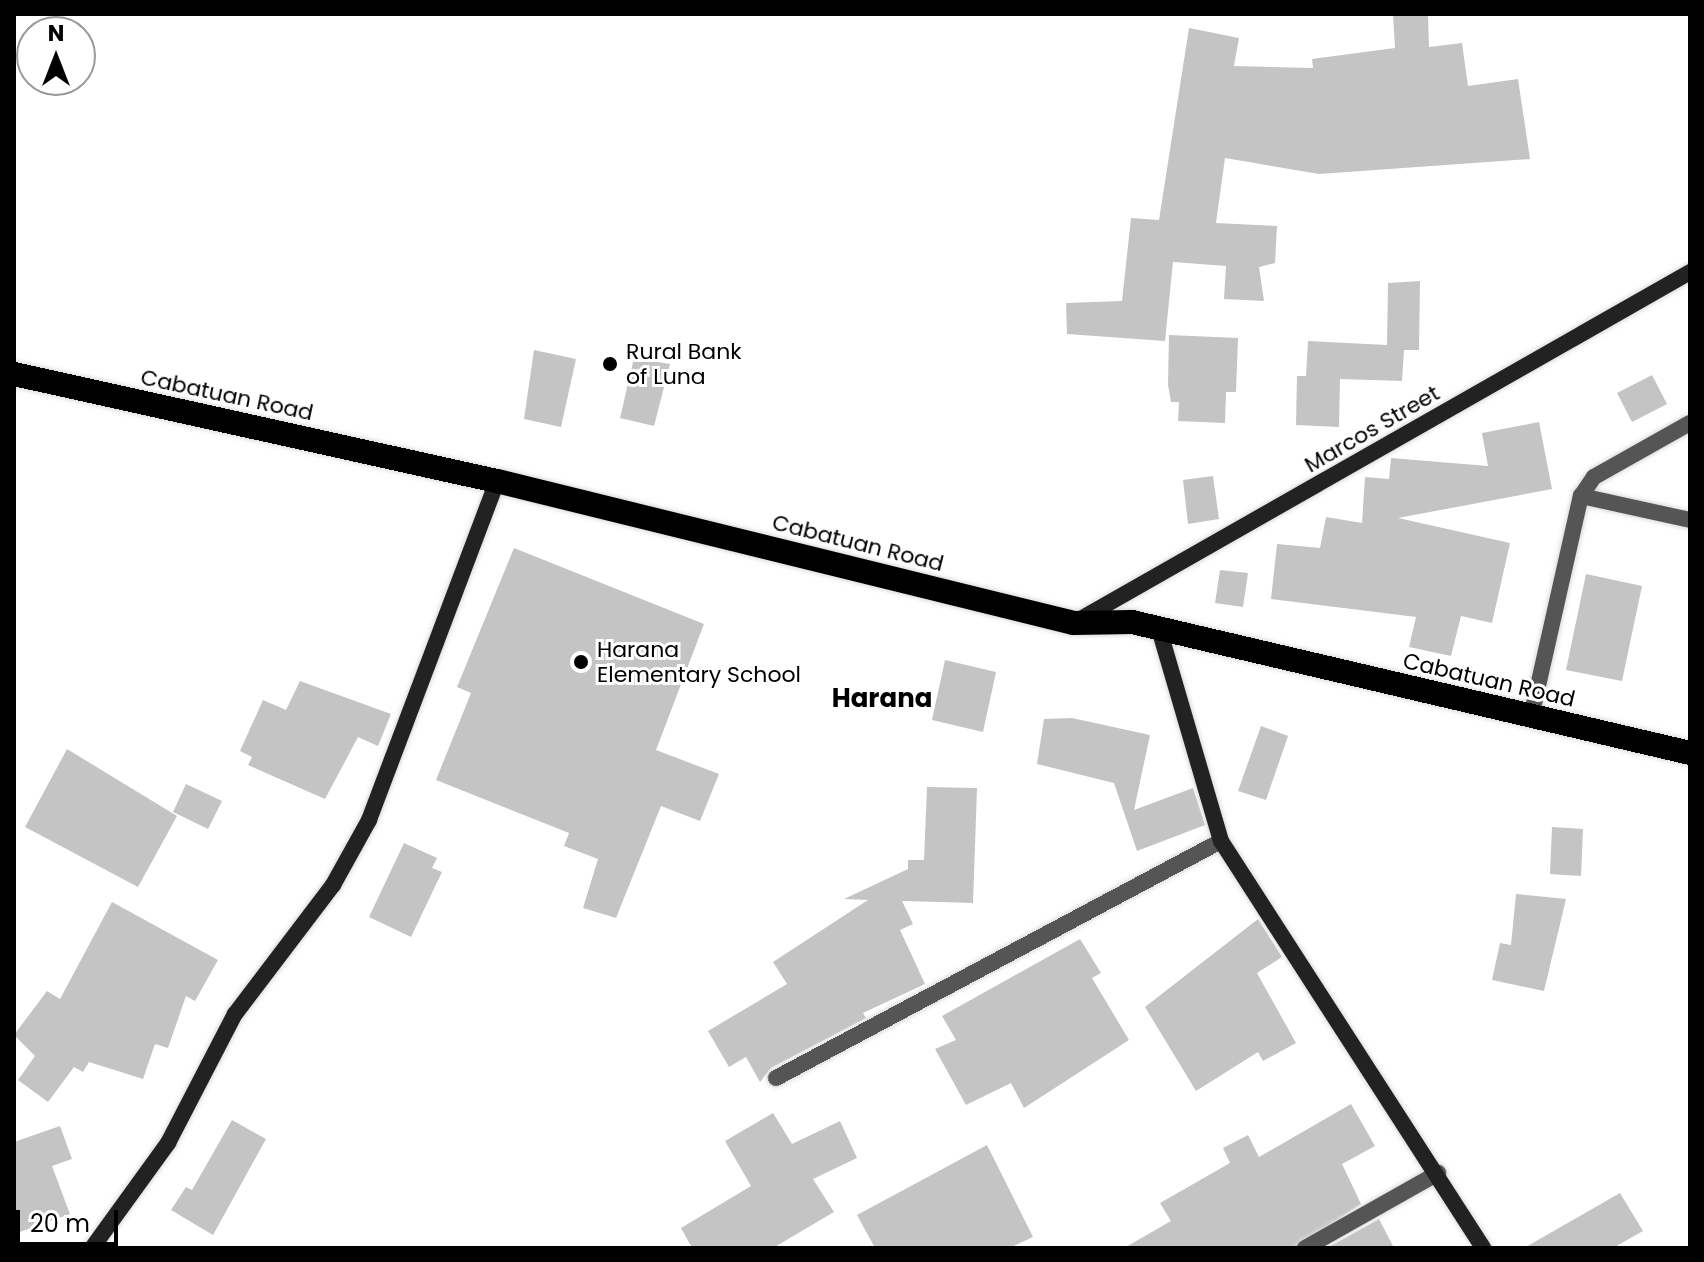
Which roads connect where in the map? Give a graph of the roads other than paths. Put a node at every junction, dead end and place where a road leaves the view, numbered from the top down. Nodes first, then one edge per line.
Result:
1 (1690, 272) edge
2 (14, 374) edge
3 (1690, 423) edge
4 (497, 481) junction
5 (1581, 496) junction
6 (1690, 520) edge
7 (1074, 623) junction
8 (1159, 629) junction
9 (1531, 717) junction
10 (1690, 753) edge
11 (1221, 841) junction
12 (776, 1078) dead end
13 (1438, 1173) junction
14 (92, 1248) edge
15 (1305, 1248) edge
16 (1483, 1248) edge

1 - 7 street, Marcos Street
2 - 4 highway, Cabatuan Road
3 - 5 street
4 - 7 highway, Cabatuan Road
4 - 14 street
5 - 6 street
5 - 9 street
7 - 8 highway, Cabatuan Road
8 - 9 highway, Cabatuan Road
8 - 11 street
9 - 10 highway, Cabatuan Road
11 - 12 street
11 - 13 street
13 - 15 street
13 - 16 street

